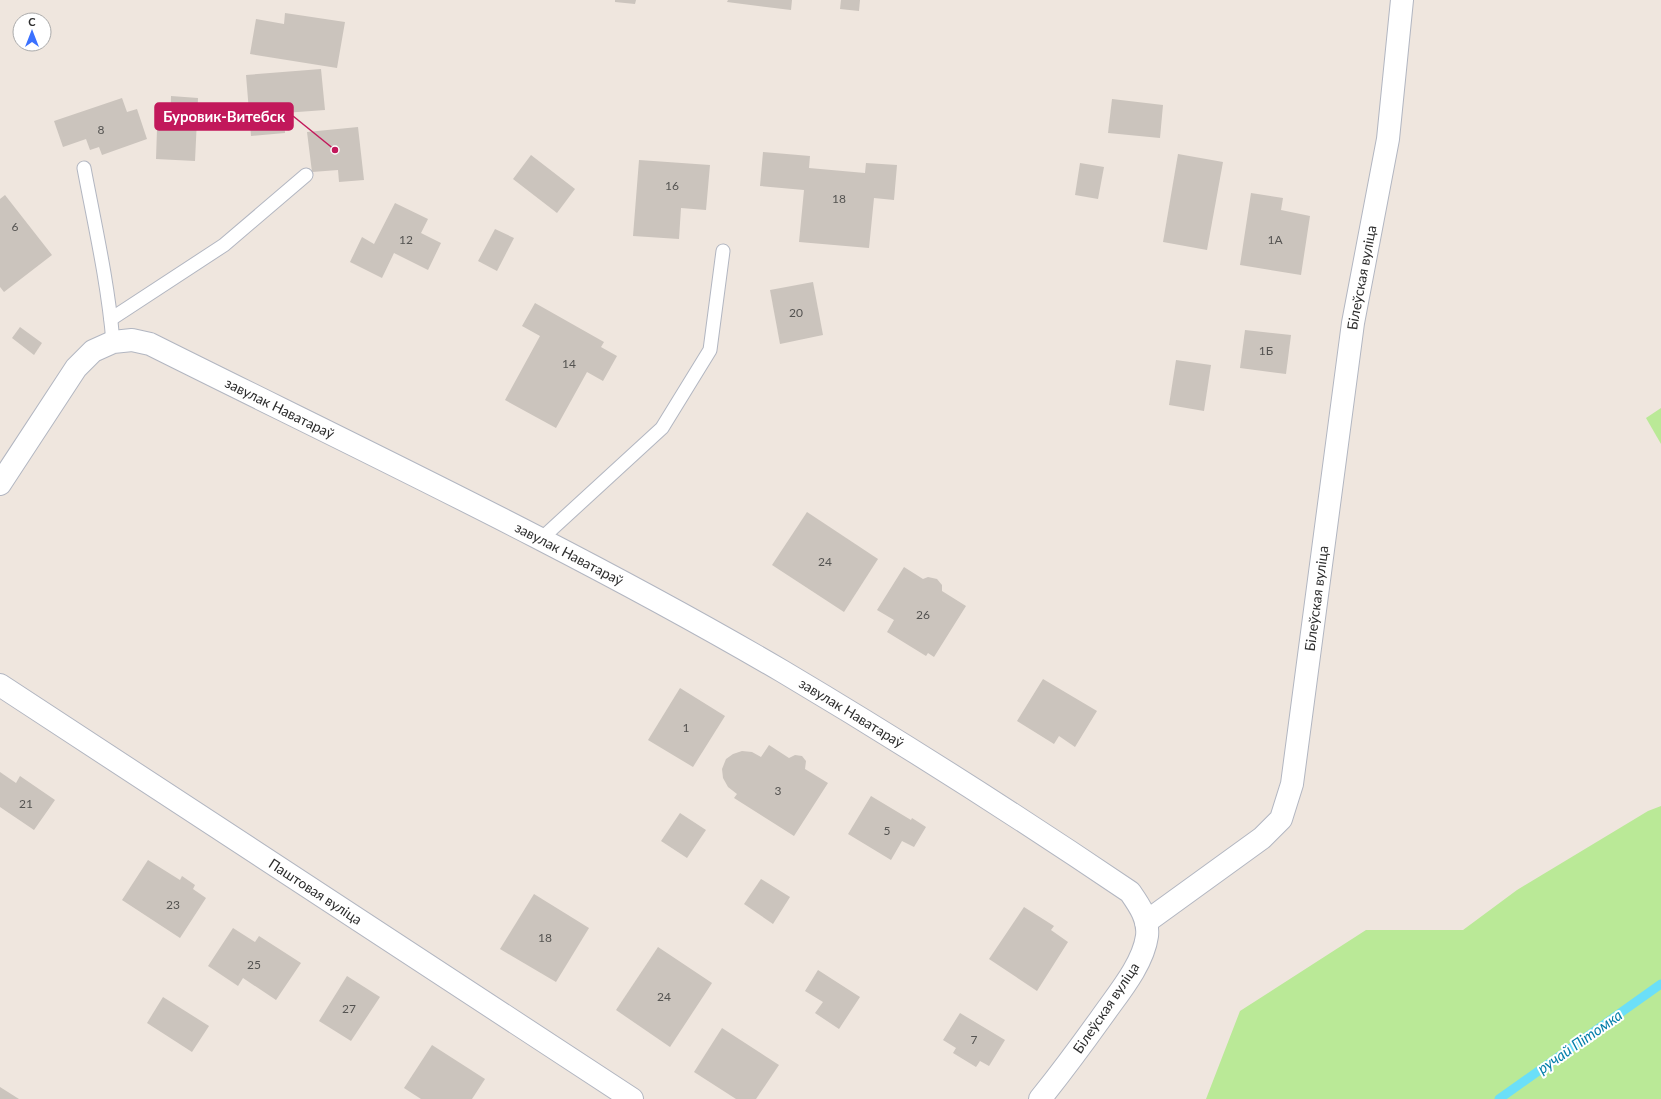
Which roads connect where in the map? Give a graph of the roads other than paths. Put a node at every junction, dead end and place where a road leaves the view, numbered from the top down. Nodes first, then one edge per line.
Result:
1 (1402, 0) edge
2 (84, 168) dead end
3 (306, 175) dead end
4 (723, 251) dead end
5 (111, 319) junction
6 (113, 342) junction
7 (0, 484) edge
8 (541, 539) junction
9 (0, 685) edge
10 (1146, 922) junction
11 (632, 1099) edge
12 (1040, 1099) edge

1 - 10 street, Білеўская вуліца
2 - 5 lane
3 - 5 lane
4 - 8 lane
5 - 6 lane
6 - 7 street, завулак Наватараў
6 - 8 street, завулак Наватараў
8 - 10 street, завулак Наватараў
9 - 11 street, Паштовая вуліца
10 - 12 street, Білеўская вуліца

